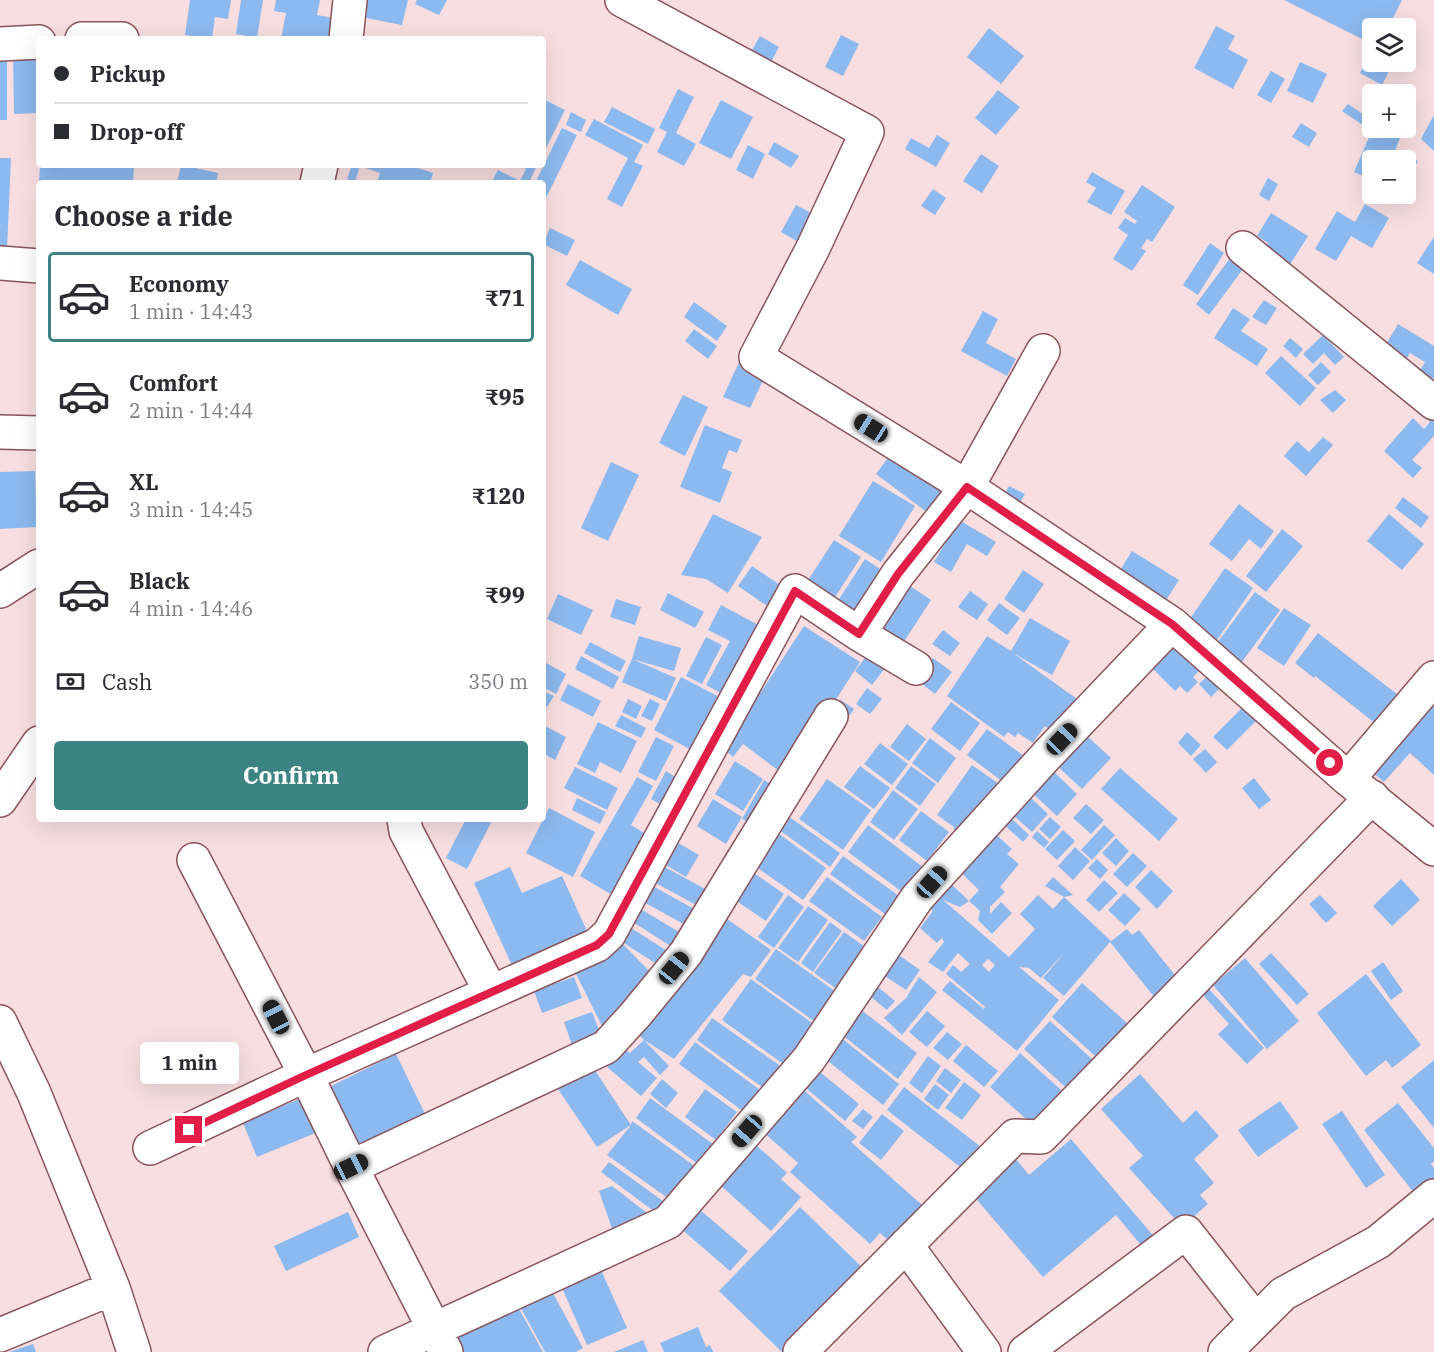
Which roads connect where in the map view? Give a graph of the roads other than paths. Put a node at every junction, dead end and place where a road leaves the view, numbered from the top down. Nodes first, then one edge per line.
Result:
1 (350, 0) edge
2 (622, 0) edge
3 (346, 36) edge
4 (36, 42) edge
5 (0, 44) edge
6 (1243, 248) dead end
7 (0, 263) edge
8 (36, 267) edge
9 (1043, 351) dead end
10 (1434, 404) edge
11 (0, 432) edge
12 (36, 434) edge
13 (967, 487) junction
14 (36, 568) edge
15 (0, 591) edge
16 (1172, 624) junction
17 (859, 634) junction
18 (916, 668) dead end
19 (1434, 679) edge
20 (831, 716) dead end
21 (36, 747) edge
22 (1360, 788) junction
23 (0, 800) edge
24 (404, 822) edge
25 (1434, 849) edge
26 (194, 860) dead end
27 (491, 992) junction
28 (0, 1022) edge
29 (306, 1075) junction
30 (150, 1148) dead end
31 (351, 1167) junction
32 (1434, 1196) edge
33 (906, 1245) junction
34 (113, 1288) junction
35 (1256, 1321) junction
36 (0, 1335) edge
37 (440, 1340) edge
38 (134, 1352) edge
39 (385, 1352) edge
40 (800, 1352) edge
41 (984, 1352) edge
42 (1024, 1352) edge
43 (1225, 1352) edge

1 - 3 street
2 - 13 street
4 - 5 street
6 - 10 street
7 - 8 street
9 - 13 street
11 - 12 street
13 - 16 street
13 - 17 street
14 - 15 street
16 - 22 street
16 - 37 street
17 - 18 street
17 - 27 street
19 - 22 street
20 - 31 street
21 - 23 street
22 - 25 street
22 - 33 street
24 - 27 street
26 - 29 street
27 - 29 street
28 - 34 street
29 - 30 street
29 - 31 street
31 - 37 street
32 - 35 street
33 - 40 street
33 - 41 street
34 - 36 street
34 - 38 street
35 - 42 street
35 - 43 street
37 - 39 street

